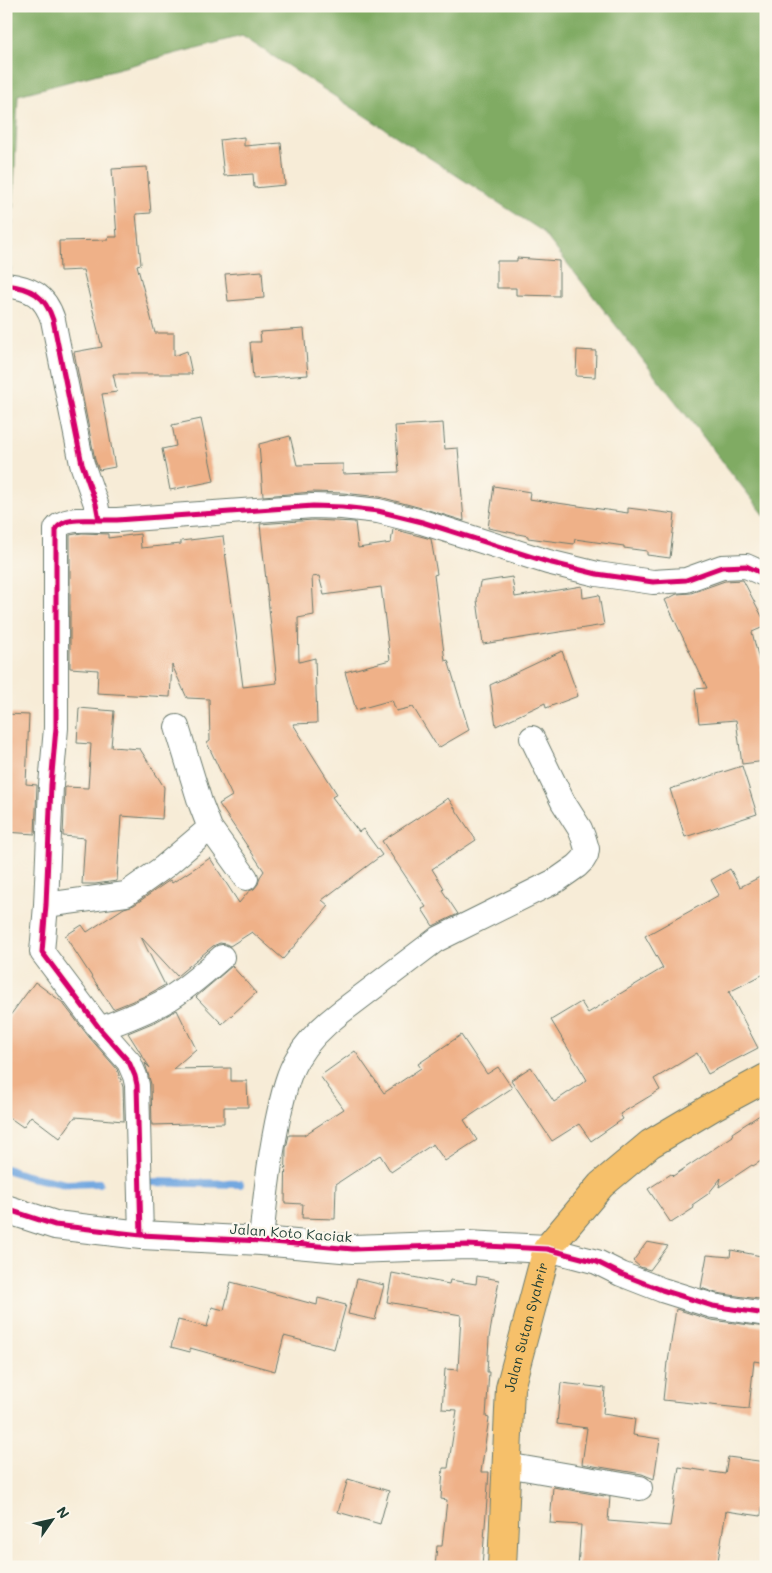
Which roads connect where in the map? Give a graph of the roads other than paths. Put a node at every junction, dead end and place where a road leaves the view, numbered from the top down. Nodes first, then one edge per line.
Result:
1 (6, 286) edge
2 (99, 520) junction
3 (766, 575) edge
4 (177, 727) dead end
5 (532, 738) dead end
6 (210, 828) junction
7 (246, 878) dead end
8 (46, 905) junction
9 (222, 956) dead end
10 (100, 1029) junction
11 (766, 1078) edge
12 (6, 1209) edge
13 (141, 1228) junction
14 (261, 1241) junction
15 (547, 1249) junction
16 (766, 1314) edge
17 (506, 1465) junction
18 (640, 1488) dead end
19 (502, 1567) edge

1 - 2 street
2 - 3 street
2 - 8 street
4 - 6 street
5 - 14 street
6 - 7 street
6 - 8 street
8 - 10 street
9 - 10 street
10 - 13 street
11 - 15 main road, Jalan Sutan Syahrir
12 - 13 street, Jalan Koto Kaciak
13 - 14 street, Jalan Koto Kaciak
14 - 15 street, Jalan Koto Kaciak
15 - 16 street
15 - 17 main road, Jalan Sutan Syahrir
17 - 18 street
17 - 19 main road, Jalan Sutan Syahrir

